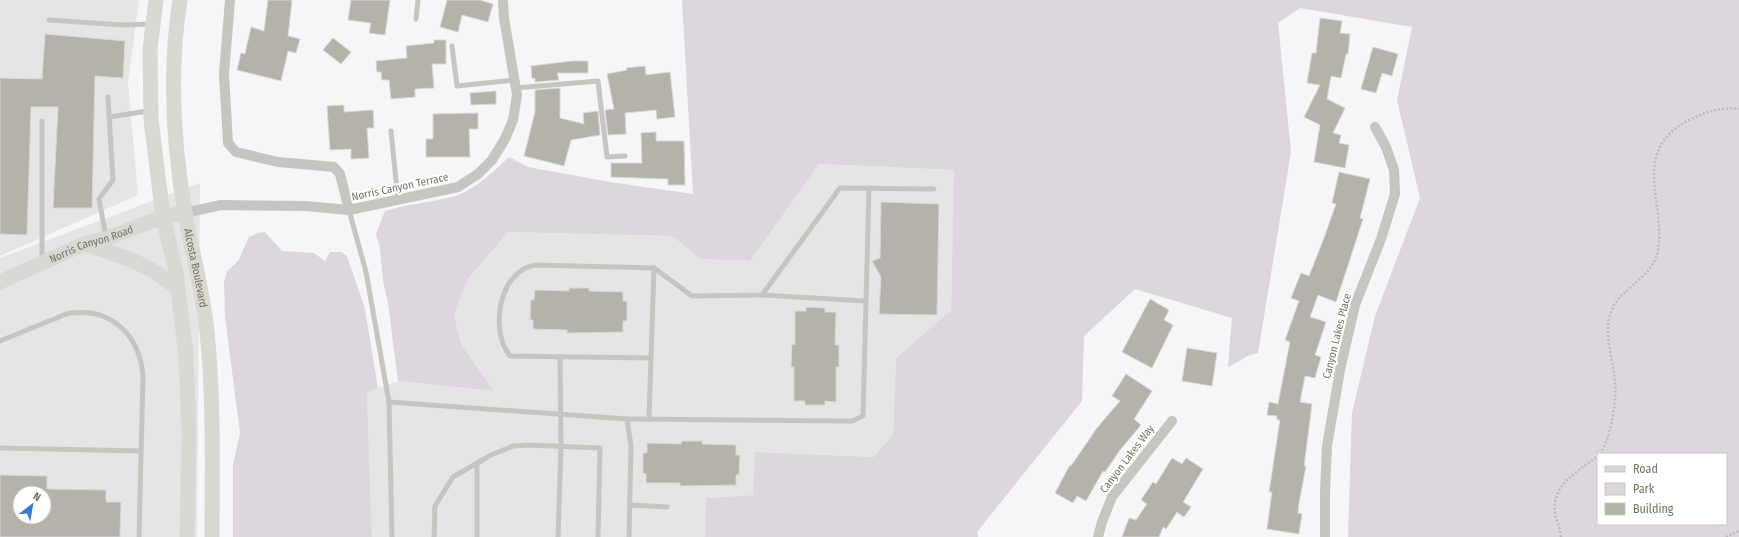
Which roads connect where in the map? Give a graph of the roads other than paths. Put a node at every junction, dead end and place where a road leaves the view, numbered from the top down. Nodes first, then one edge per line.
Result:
1 (156, 0) edge
2 (180, 0) edge
3 (230, 0) edge
4 (418, 0) edge
5 (504, 0) edge
6 (416, 19) dead end
7 (49, 20) dead end
8 (152, 24) junction
9 (452, 46) dead end
10 (515, 84) junction
11 (108, 97) dead end
12 (151, 110) junction
13 (110, 117) junction
14 (42, 121) dead end
15 (1375, 127) dead end
16 (391, 131) dead end
17 (625, 156) dead end
18 (869, 188) junction
19 (934, 190) dead end
20 (398, 200) junction
21 (349, 210) junction
22 (185, 213) junction
23 (163, 217) junction
24 (107, 238) junction
25 (84, 244) junction
26 (42, 263) junction
27 (654, 268) junction
28 (0, 282) edge
29 (178, 289) junction
30 (762, 295) junction
31 (865, 301) junction
32 (0, 341) edge
33 (560, 358) junction
34 (651, 358) junction
35 (389, 402) junction
36 (559, 414) junction
37 (649, 418) junction
38 (627, 419) junction
39 (1172, 421) dead end
40 (561, 447) junction
41 (0, 448) edge
42 (141, 451) junction
43 (477, 463) junction
44 (630, 505) junction
45 (667, 507) dead end
46 (139, 537) edge
47 (187, 537) edge
48 (212, 537) edge
49 (392, 537) edge
50 (434, 537) edge
51 (477, 537) edge
52 (558, 537) edge
53 (598, 537) edge
54 (629, 537) edge
55 (1098, 537) edge
56 (1325, 537) edge

1 - 8 main road, Alcosta Boulevard
2 - 22 main road, Alcosta Boulevard
3 - 21 street
4 - 6 lane
5 - 10 street, Norris Canyon Terrace
7 - 8 lane
8 - 12 main road, Alcosta Boulevard
9 - 10 lane
10 - 17 lane
10 - 20 street, Norris Canyon Terrace
11 - 13 lane
12 - 13 lane
12 - 23 main road, Alcosta Boulevard
13 - 24 lane
14 - 26 lane
15 - 56 street, Canyon Lakes Place
16 - 20 lane
18 - 19 lane
18 - 30 lane
18 - 31 lane
20 - 21 street, Norris Canyon Terrace
21 - 22 street, Norris Canyon Terrace
21 - 35 lane
22 - 23 main road, Norris Canyon Road
22 - 48 main road, Alcosta Boulevard
23 - 24 main road, Norris Canyon Road
23 - 29 main road, Alcosta Boulevard
24 - 25 main road, Norris Canyon Road
25 - 26 main road, Norris Canyon Road
25 - 29 main road
26 - 28 main road, Norris Canyon Road
27 - 30 lane
27 - 33 lane
27 - 34 lane
29 - 47 main road, Alcosta Boulevard
30 - 31 lane
31 - 37 lane
32 - 42 lane
33 - 34 lane
33 - 36 lane
34 - 37 lane
35 - 36 lane
35 - 49 lane
36 - 38 lane
36 - 40 lane
37 - 38 lane
38 - 44 lane
39 - 55 street, Canyon Lakes Way
40 - 43 lane
40 - 52 lane
40 - 53 lane
41 - 42 lane
42 - 46 lane
43 - 50 lane
43 - 51 lane
44 - 45 lane
44 - 54 lane

